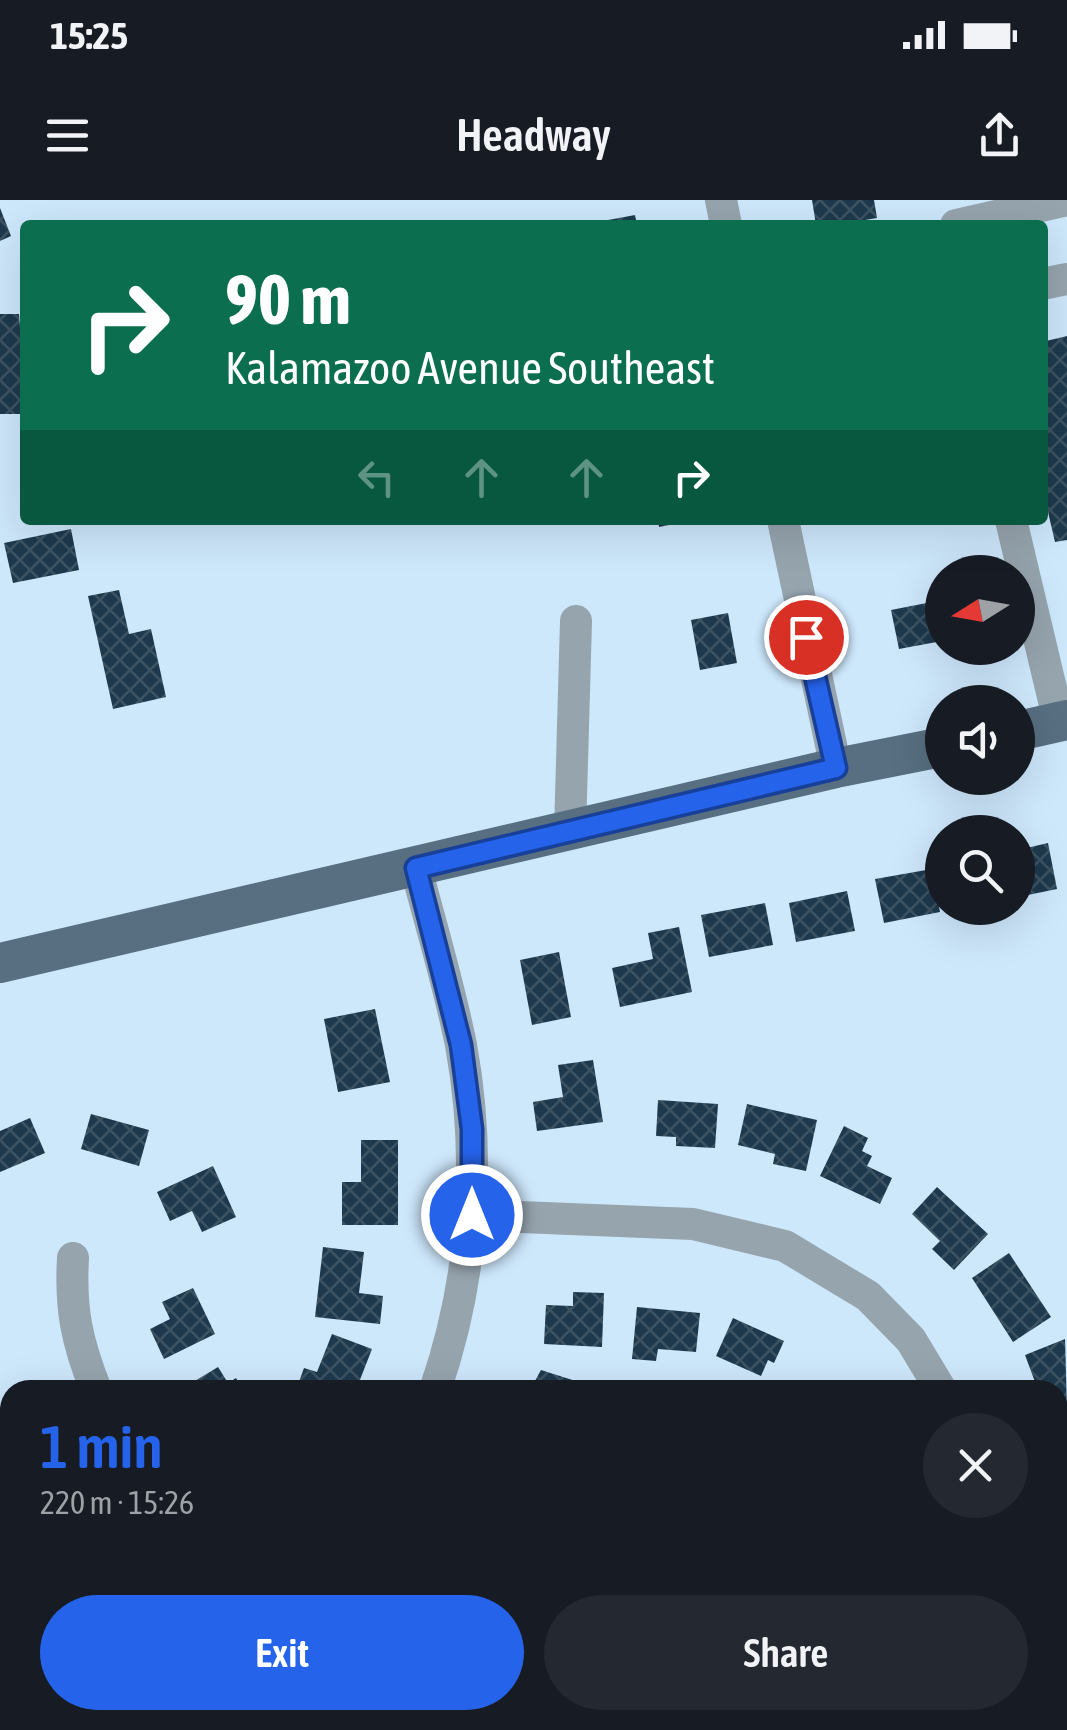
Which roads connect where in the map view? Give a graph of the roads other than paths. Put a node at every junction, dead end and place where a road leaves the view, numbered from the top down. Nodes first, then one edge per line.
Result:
1 (1067, 200) edge
2 (978, 220) edge
3 (784, 525) edge
4 (1012, 525) edge
5 (576, 622) dead end
6 (1063, 721) edge
7 (1035, 727) edge
8 (925, 750) edge
9 (836, 768) junction
10 (570, 832) junction
11 (416, 868) junction
12 (0, 963) edge
13 (472, 1215) junction
14 (73, 1258) dead end
15 (92, 1380) edge
16 (438, 1380) edge
17 (935, 1380) edge

1 - 2 street
3 - 9 street
4 - 6 street
5 - 10 street
6 - 7 main road
8 - 9 main road
9 - 10 main road
10 - 11 main road
11 - 12 main road
11 - 13 street
13 - 16 street
13 - 17 street
14 - 15 street

